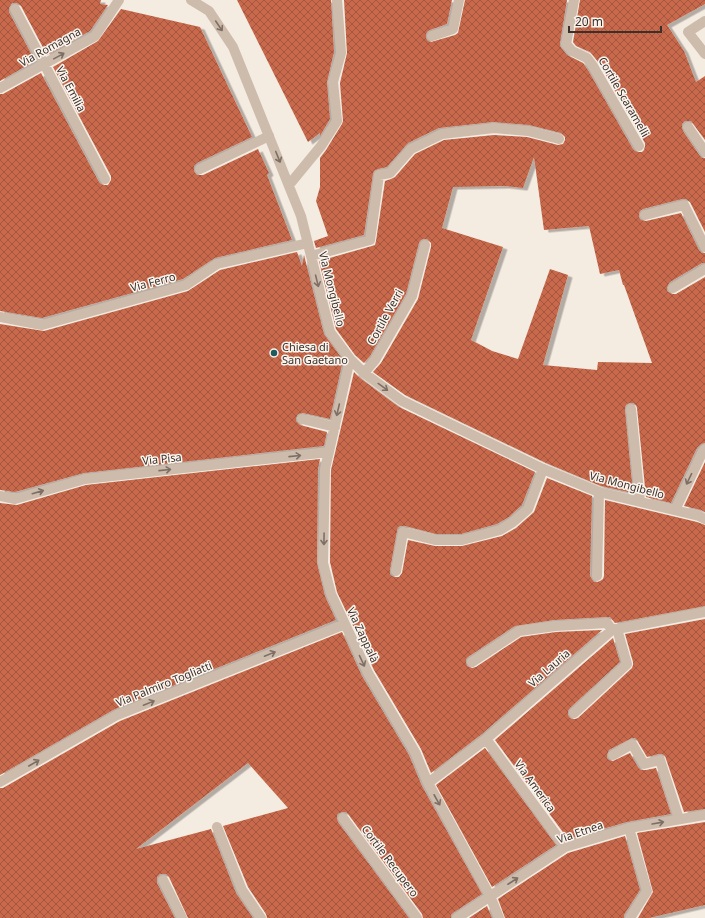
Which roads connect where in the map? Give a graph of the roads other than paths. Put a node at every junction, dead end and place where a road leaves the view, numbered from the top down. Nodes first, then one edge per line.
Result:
1 (119, 0) edge
2 (191, 0) edge
3 (337, 0) edge
4 (459, 0) edge
5 (574, 0) edge
6 (15, 9) dead end
7 (705, 21) edge
8 (432, 36) dead end
9 (705, 54) edge
10 (44, 64) junction
11 (0, 88) edge
12 (688, 128) dead end
13 (269, 136) junction
14 (559, 139) dead end
15 (639, 146) dead end
16 (705, 152) edge
17 (200, 169) dead end
18 (105, 180) dead end
19 (289, 185) junction
20 (645, 215) dead end
21 (308, 243) junction
22 (425, 244) dead end
23 (705, 247) edge
24 (311, 256) junction
25 (705, 269) edge
26 (673, 288) dead end
27 (0, 317) edge
28 (350, 359) junction
29 (364, 373) junction
30 (631, 409) dead end
31 (302, 419) dead end
32 (334, 427) junction
33 (705, 449) edge
34 (329, 452) junction
35 (543, 469) junction
36 (599, 492) junction
37 (0, 496) edge
38 (640, 502) junction
39 (675, 510) junction
40 (705, 519) edge
41 (396, 571) dead end
42 (597, 576) dead end
43 (705, 612) edge
44 (345, 624) junction
45 (614, 629) junction
46 (472, 662) dead end
47 (574, 713) dead end
48 (486, 739) junction
49 (613, 755) dead end
50 (0, 782) edge
51 (428, 783) junction
52 (705, 815) edge
53 (343, 818) dead end
54 (679, 819) junction
55 (217, 827) dead end
56 (630, 828) junction
57 (565, 847) junction
58 (163, 880) dead end
59 (490, 896) junction
60 (182, 918) edge
61 (261, 918) edge
62 (417, 918) edge
63 (457, 918) edge
64 (500, 918) edge
65 (630, 918) edge

10 -> 1 street, Via Romagna
2 -> 13 street, Via Mongibello
3 - 19 street
4 - 8 street
5 - 15 street, Cortile Scaramelli
6 - 10 street, Via Emilia
7 - 9 street
10 - 11 street, Via Romagna
10 - 18 street, Via Emilia
12 - 16 street
13 - 17 street
13 -> 19 street, Via Mongibello
14 - 24 street
19 - 21 street, Via Mongibello
20 - 23 street
21 - 24 street, Via Mongibello
21 - 27 street, Via Ferro
22 - 29 street, Cortile Verri
24 -> 28 street, Via Mongibello
25 - 26 street
28 - 29 street, Via Mongibello
28 -> 32 street, Via Zappalà
29 -> 35 street, Via Mongibello
30 - 38 street
31 - 32 street
32 - 34 street, Via Zappalà
33 -> 39 street
37 -> 34 street, Via Pisa
34 -> 44 street, Via Zappalà
35 - 36 street, Via Mongibello
35 - 41 street
36 - 38 street, Via Mongibello
36 - 42 street
38 - 39 street, Via Mongibello
39 - 40 street, Via Mongibello
43 - 45 street
50 -> 44 street, Via Palmiro Togliatti
44 -> 51 street, Via Zappalà
45 - 46 street
45 - 47 street
45 - 48 street, Via Lauria
48 - 51 street, Via Lauria
48 - 57 street, Via America
49 - 54 street
51 -> 59 street, Via Zappalà
52 - 54 street, Via Etnea
53 - 62 street, Cortile Recupero
56 -> 54 street, Via Etnea
55 - 61 street
56 - 57 street, Via Etnea
56 - 65 street
59 -> 57 street, Via Etnea
58 - 60 street
59 - 63 street, Via Etnea
59 - 64 street, Via Zappalà

